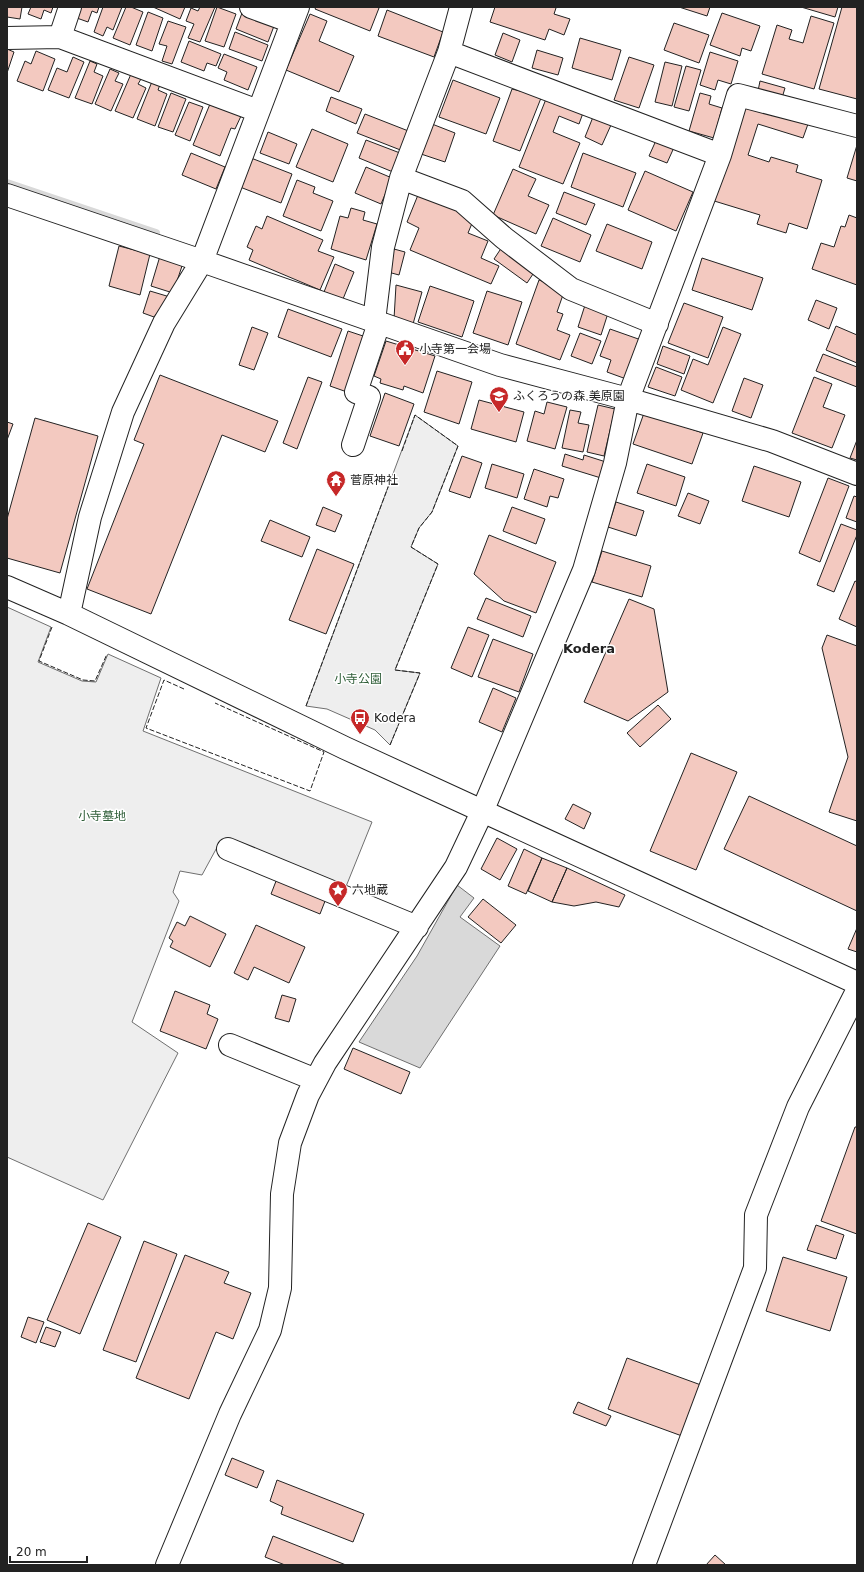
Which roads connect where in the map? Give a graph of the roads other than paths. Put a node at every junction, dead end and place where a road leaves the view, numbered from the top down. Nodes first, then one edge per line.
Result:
1 (70, 7) edge
2 (251, 7) edge
3 (461, 7) edge
4 (295, 15) edge
5 (60, 37) junction
6 (7, 38) edge
7 (449, 52) junction
8 (258, 112) junction
9 (857, 126) edge
10 (720, 155) junction
11 (401, 178) junction
12 (7, 195) edge
13 (202, 260) junction
14 (376, 322) junction
15 (657, 324) junction
16 (628, 399) junction
17 (352, 445) dead end
18 (857, 474) edge
19 (7, 587) edge
20 (69, 614) junction
21 (482, 812) junction
22 (228, 849) dead end
23 (417, 927) junction
24 (857, 983) edge
25 (857, 991) edge
26 (230, 1045) dead end
27 (316, 1080) junction
28 (167, 1565) edge
29 (644, 1565) edge

1 - 5 street
2 - 4 street
3 - 7 street
4 - 8 street
5 - 6 street
5 - 8 street
7 - 10 street
7 - 11 street
8 - 13 street
9 - 10 street
10 - 15 street
11 - 14 street
11 - 15 street
12 - 13 street
13 - 14 street
13 - 20 street
14 - 16 street
14 - 17 street
15 - 16 street
16 - 18 street
16 - 21 street
19 - 20 street
20 - 21 street
21 - 23 street
21 - 24 street
22 - 23 street
23 - 27 street
25 - 29 street
26 - 27 street
27 - 28 street

